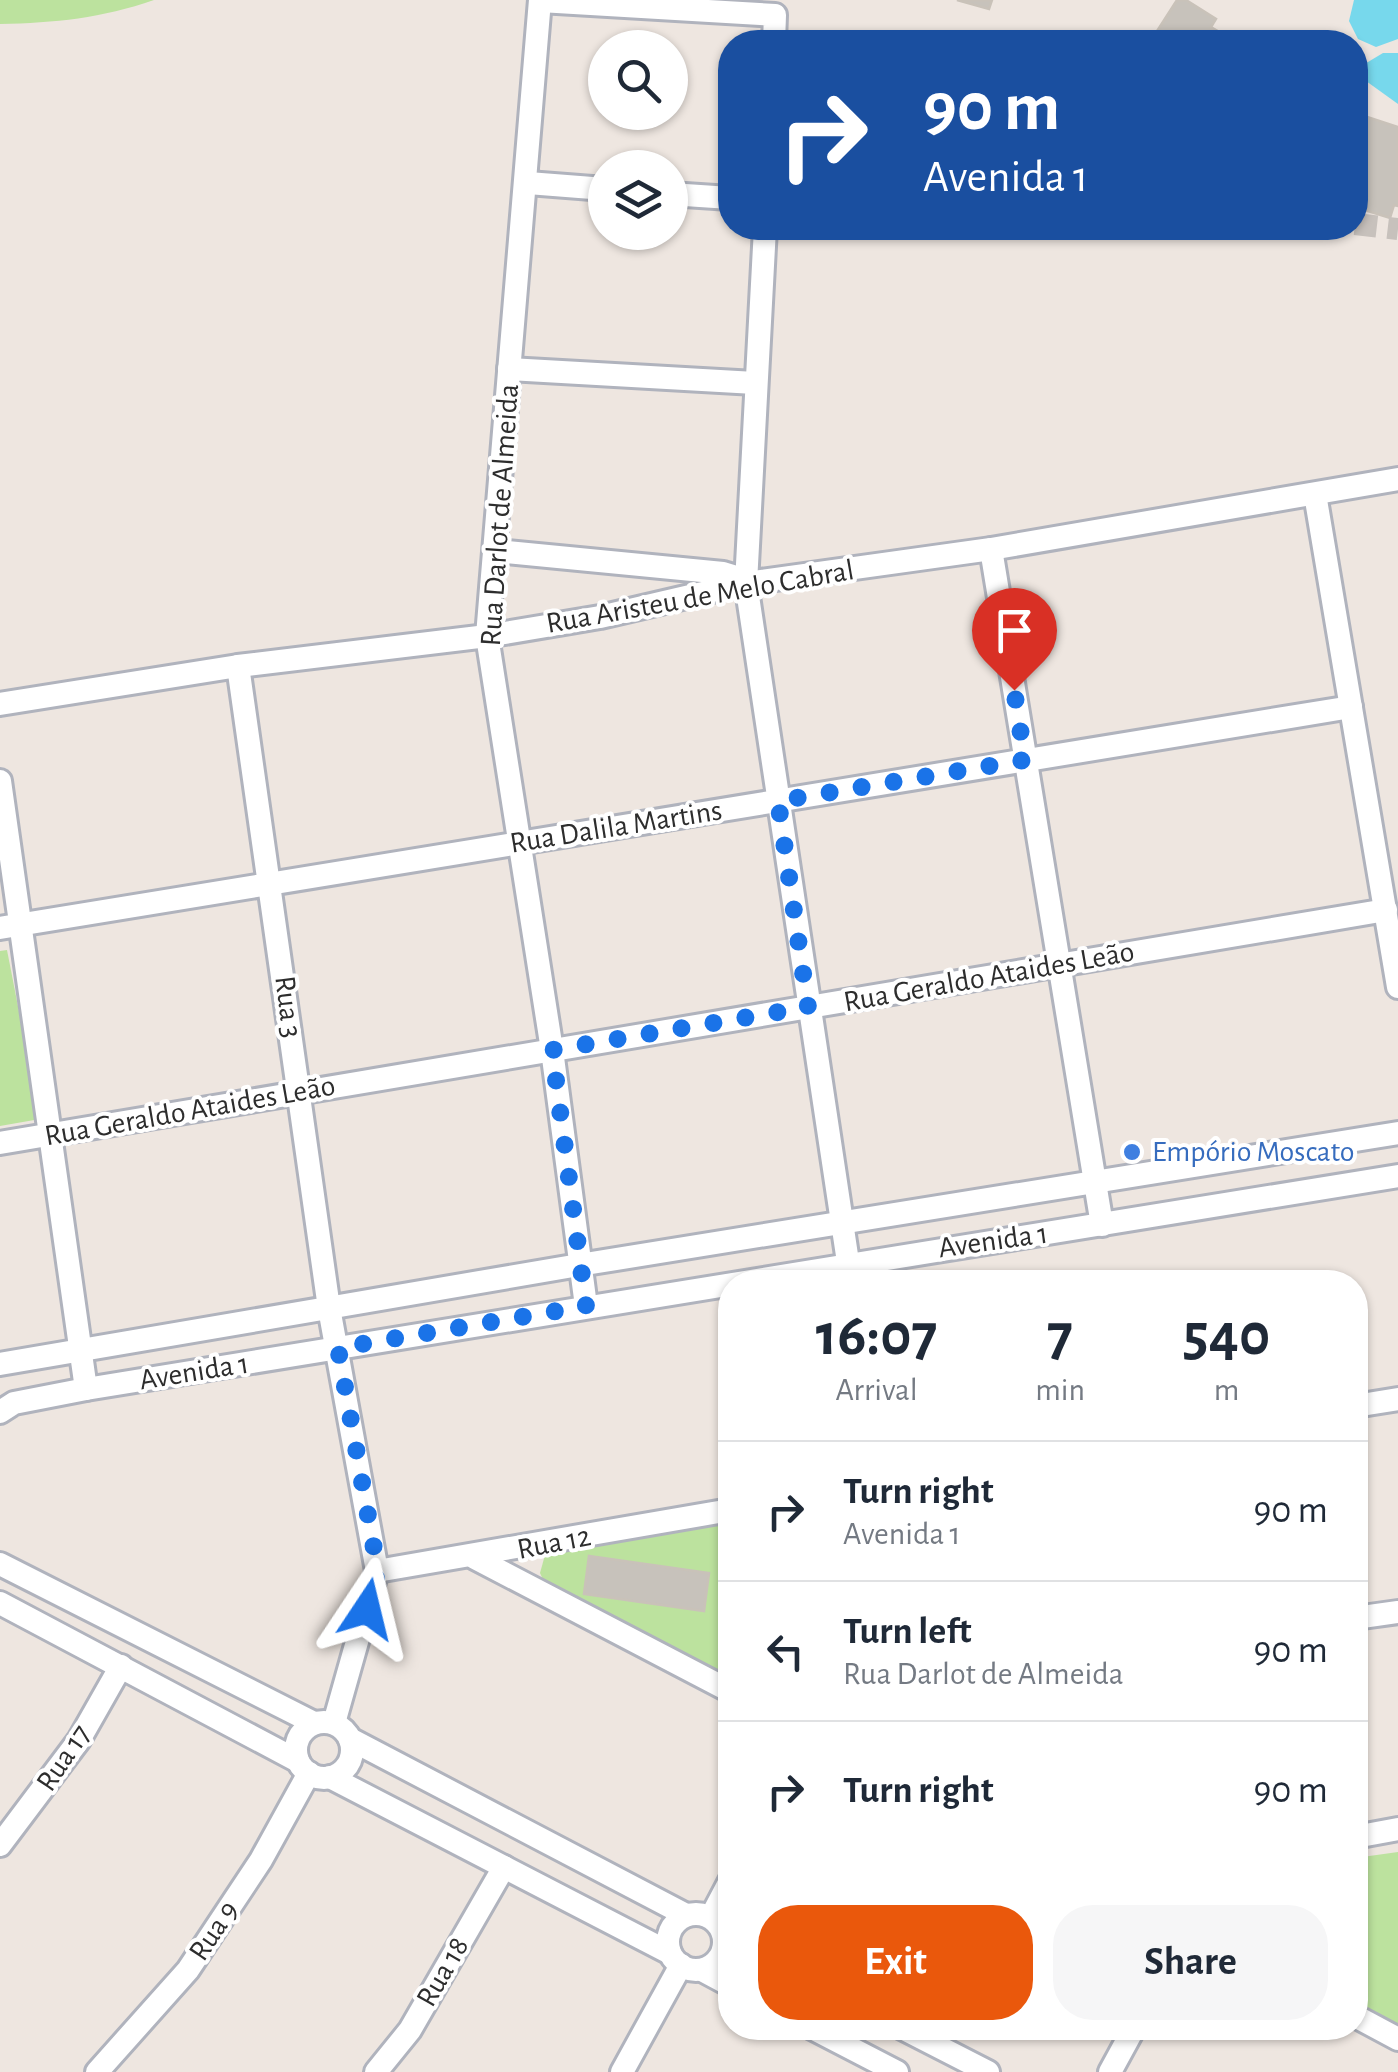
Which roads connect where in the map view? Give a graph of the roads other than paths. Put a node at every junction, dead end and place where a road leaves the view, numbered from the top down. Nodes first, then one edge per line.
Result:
1 (540, 0) edge
2 (775, 30) edge
3 (528, 183) junction
4 (588, 188) edge
5 (688, 195) edge
6 (718, 197) edge
7 (764, 240) edge
8 (509, 369) junction
9 (755, 383) junction
10 (1398, 479) edge
11 (1315, 494) junction
12 (991, 550) junction
13 (496, 552) junction
14 (746, 582) junction
15 (487, 636) junction
16 (238, 666) junction
17 (0, 704) edge
18 (1351, 706) junction
19 (1025, 760) junction
20 (0, 781) edge
21 (778, 801) junction
22 (520, 843) junction
23 (272, 884) junction
24 (1386, 910) junction
25 (11, 927) edge
26 (1058, 965) junction
27 (1398, 987) edge
28 (808, 1007) junction
29 (552, 1050) junction
30 (298, 1093) junction
31 (1398, 1133) edge
32 (52, 1134) junction
33 (0, 1143) edge
34 (1398, 1176) edge
35 (1093, 1182) junction
36 (839, 1222) junction
37 (1102, 1225) junction
38 (579, 1264) junction
39 (849, 1270) edge
40 (860, 1270) edge
41 (718, 1289) edge
42 (586, 1306) junction
43 (328, 1308) junction
44 (338, 1348) junction
45 (81, 1350) junction
46 (0, 1364) edge
47 (86, 1389) junction
48 (1398, 1399) edge
49 (1368, 1404) edge
50 (0, 1412) edge
51 (718, 1512) edge
52 (475, 1558) junction
53 (0, 1564) edge
54 (378, 1571) junction
55 (0, 1603) edge
56 (1398, 1612) edge
57 (1368, 1616) edge
58 (120, 1666) junction
59 (718, 1685) edge
60 (333, 1728) junction
61 (312, 1770) junction
62 (1398, 1829) edge
63 (1368, 1835) edge
64 (0, 1846) edge
65 (504, 1867) junction
66 (686, 1915) junction
67 (718, 1928) edge
68 (718, 1957) edge
69 (684, 1963) junction
70 (718, 1979) edge
71 (1368, 2023) edge
72 (1398, 2038) edge
73 (831, 2040) edge
74 (925, 2040) edge
75 (1127, 2040) edge
76 (871, 2066) edge
77 (97, 2072) edge
78 (376, 2072) edge
79 (622, 2072) edge
80 (897, 2072) edge
81 (988, 2072) edge
82 (1110, 2072) edge

1 - 2 street
1 - 3 street, Rua Darlot de Almeida
3 - 4 street
3 - 8 street, Rua Darlot de Almeida
5 - 6 street
7 - 9 street
8 - 9 street
8 - 13 street, Rua Darlot de Almeida
9 - 14 street
10 - 11 street, Rua Aristeu de Melo Cabral
11 - 12 street, Rua Aristeu de Melo Cabral
11 - 18 street
12 - 14 street, Rua Aristeu de Melo Cabral
12 - 19 street
13 - 14 street
13 - 15 street, Rua Darlot de Almeida
14 - 15 street, Rua Aristeu de Melo Cabral
14 - 21 street
15 - 16 street, Rua Aristeu de Melo Cabral
15 - 22 street, Rua Darlot de Almeida
16 - 17 street, Rua Aristeu de Melo Cabral
16 - 23 street, Rua 3
18 - 19 street, Rua Dalila Martins
18 - 24 street
19 - 21 street, Rua Dalila Martins
19 - 26 street
20 - 25 street
21 - 22 street, Rua Dalila Martins
21 - 28 street
22 - 23 street, Rua Dalila Martins
22 - 29 street, Rua Darlot de Almeida
23 - 25 street, Rua Dalila Martins
23 - 30 street, Rua 3
24 - 26 street, Rua Geraldo Ataides Leão
24 - 27 street
25 - 32 street
26 - 28 street, Rua Geraldo Ataides Leão
26 - 35 street
28 - 29 street, Rua Geraldo Ataides Leão
28 - 36 street
29 - 30 street, Rua Geraldo Ataides Leão
29 - 38 street, Rua Darlot de Almeida
30 - 32 street, Rua Geraldo Ataides Leão
30 - 43 street, Rua 3
31 - 35 street, Avenida 1
32 - 33 street, Rua Geraldo Ataides Leão
32 - 45 street
34 - 37 street, Avenida 1
35 - 36 street, Avenida 1
35 - 37 street
36 - 38 street, Avenida 1
36 - 39 street
37 - 40 street, Avenida 1
38 - 42 street, Rua Darlot de Almeida
38 - 43 street, Avenida 1
41 - 42 street, Avenida 1
42 - 44 street, Avenida 1
43 - 44 street, Rua 3
43 - 45 street, Avenida 1
44 - 47 street, Avenida 1
44 - 54 street
45 - 46 street, Avenida 1
45 - 47 street
47 - 50 street, Avenida 1
48 - 49 street
51 - 52 street, Rua 12
52 - 54 street, Rua 12
52 - 59 street
53 - 60 street
54 - 60 street
55 - 58 street
56 - 57 street
58 - 61 street
58 - 64 street, Rua 17
60 - 61 street
60 - 61 street
60 - 66 street
61 - 65 street
61 - 77 street, Rua 9
62 - 63 street
65 - 69 street
65 - 78 street, Rua 18
66 - 67 street
66 - 69 street
68 - 69 street
69 - 70 street
69 - 79 street
71 - 72 street
73 - 76 street
74 - 81 street
75 - 82 street
76 - 80 street

